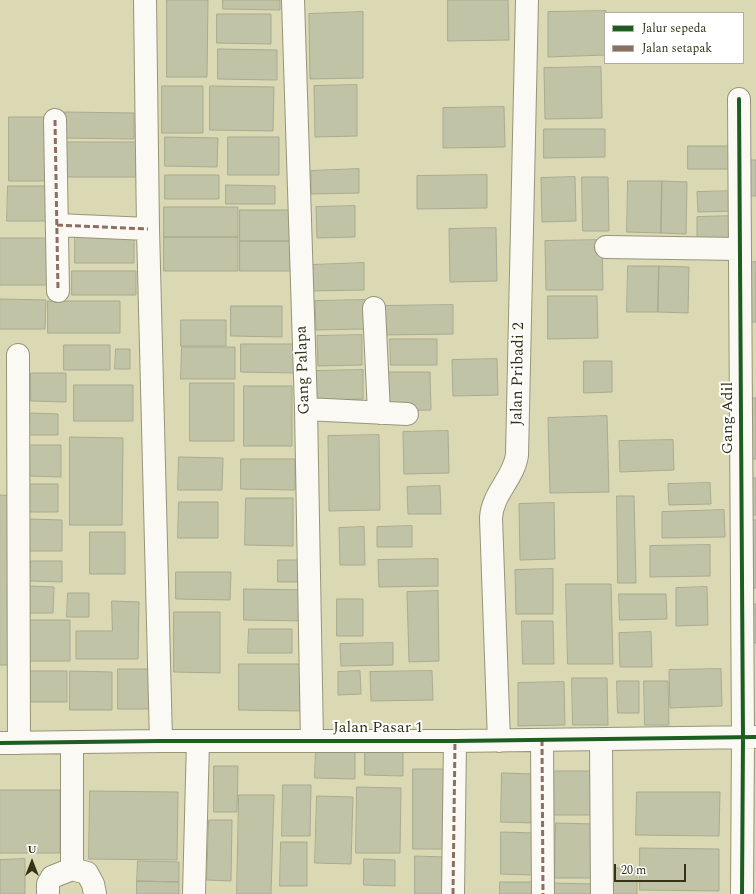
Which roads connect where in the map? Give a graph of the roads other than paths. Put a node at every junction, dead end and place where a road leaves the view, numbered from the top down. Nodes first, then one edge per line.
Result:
1 (145, 0) edge
2 (293, 0) edge
3 (527, 0) edge
4 (739, 99) dead end
5 (55, 120) dead end
6 (57, 226) junction
7 (148, 229) junction
8 (606, 247) dead end
9 (739, 249) junction
10 (58, 291) dead end
11 (374, 308) dead end
12 (18, 355) dead end
13 (306, 409) junction
14 (379, 413) junction
15 (407, 414) dead end
16 (750, 737) edge
17 (542, 740) junction
18 (601, 740) junction
19 (161, 741) junction
20 (198, 741) junction
21 (312, 741) junction
22 (455, 741) junction
23 (499, 741) junction
24 (72, 742) junction
25 (10, 743) edge
26 (72, 869) junction
27 (48, 894) edge
28 (95, 894) edge
29 (194, 894) edge
30 (452, 894) edge
31 (543, 894) edge
32 (602, 894) edge
33 (742, 894) edge

1 - 7 street
2 - 13 street, Gang Palapa
3 - 23 street, Jalan Pribadi 2
4 - 9 street, Gang Adil
5 - 6 street
6 - 7 street
6 - 10 street
7 - 19 street
8 - 9 street
9 - 16 street, Gang Adil
11 - 14 street
12 - 25 street
13 - 14 street
13 - 21 street, Gang Palapa
14 - 15 street
16 - 18 street, Jalan Pasar 1
16 - 33 street, Gang Adil
17 - 18 street, Jalan Pasar 1
17 - 23 street, Jalan Pasar 1
17 - 31 street
18 - 32 street
19 - 20 street, Jalan Pasar 1
19 - 24 street, Jalan Pasar 1
20 - 21 street, Jalan Pasar 1
20 - 29 street
21 - 22 street, Jalan Pasar 1
22 - 23 street, Jalan Pasar 1
22 - 30 street
24 - 25 street, Jalan Pasar 1
24 - 26 street
26 - 27 street
26 - 28 street

